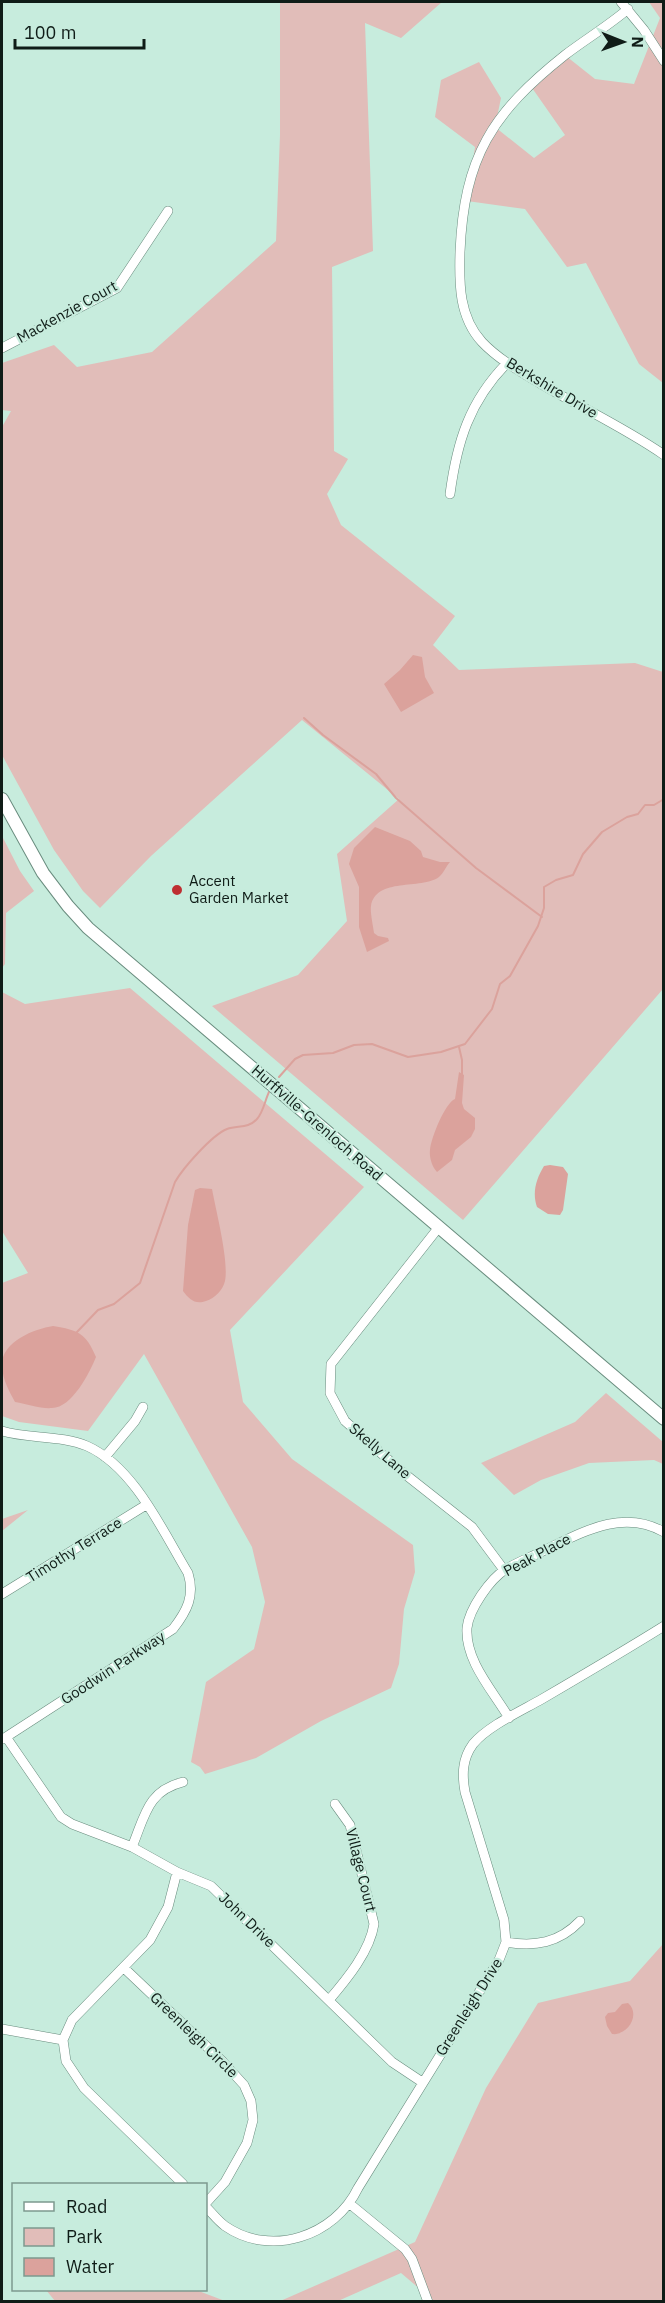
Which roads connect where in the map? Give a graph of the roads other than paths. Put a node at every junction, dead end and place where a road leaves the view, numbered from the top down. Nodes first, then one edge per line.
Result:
1 (624, 5) edge
2 (663, 61) edge
3 (168, 211) dead end
4 (2, 348) edge
5 (507, 363) junction
6 (663, 455) edge
7 (450, 494) dead end
8 (2, 799) edge
9 (439, 1227) junction
10 (143, 1407) dead end
11 (663, 1419) edge
12 (2, 1432) edge
13 (105, 1457) junction
14 (146, 1505) junction
15 (663, 1532) edge
16 (504, 1570) junction
17 (2, 1594) edge
18 (663, 1626) edge
19 (509, 1718) junction
20 (4, 1739) edge
21 (183, 1782) dead end
22 (335, 1804) dead end
23 (132, 1847) junction
24 (177, 1872) junction
25 (580, 1921) dead end
26 (506, 1942) junction
27 (124, 1968) junction
28 (329, 2000) junction
29 (2, 2029) edge
30 (63, 2040) junction
31 (422, 2082) junction
32 (182, 2183) edge
33 (207, 2204) edge
34 (350, 2204) junction
35 (207, 2206) edge
36 (428, 2301) edge

1 - 2 street, Berkshire Drive
1 - 5 street, Berkshire Drive
3 - 4 street, Mackenzie Court
5 - 6 street, Berkshire Drive
5 - 7 street
8 - 9 main road, Hurffville-Grenloch Road
9 - 11 main road, Hurffville-Grenloch Road
9 - 16 street, Skelly Lane
10 - 13 street
12 - 13 street, Goodwin Parkway
13 - 14 street, Goodwin Parkway
14 - 17 street, Timothy Terrace
14 - 20 street, Goodwin Parkway
15 - 16 street, Peak Place
16 - 19 street, Peak Place
18 - 19 street, Greenleigh Drive
19 - 26 street, Greenleigh Drive
20 - 23 street, John Drive
21 - 23 street
22 - 28 street, Village Court
23 - 24 street, John Drive
24 - 27 street
24 - 28 street, John Drive
25 - 26 street
26 - 31 street, Greenleigh Drive
27 - 30 street
27 - 33 street, Greenleigh Circle
28 - 31 street, John Drive
29 - 30 street
30 - 32 street
31 - 34 street, Greenleigh Drive
34 - 35 street, Greenleigh Drive
34 - 36 street

